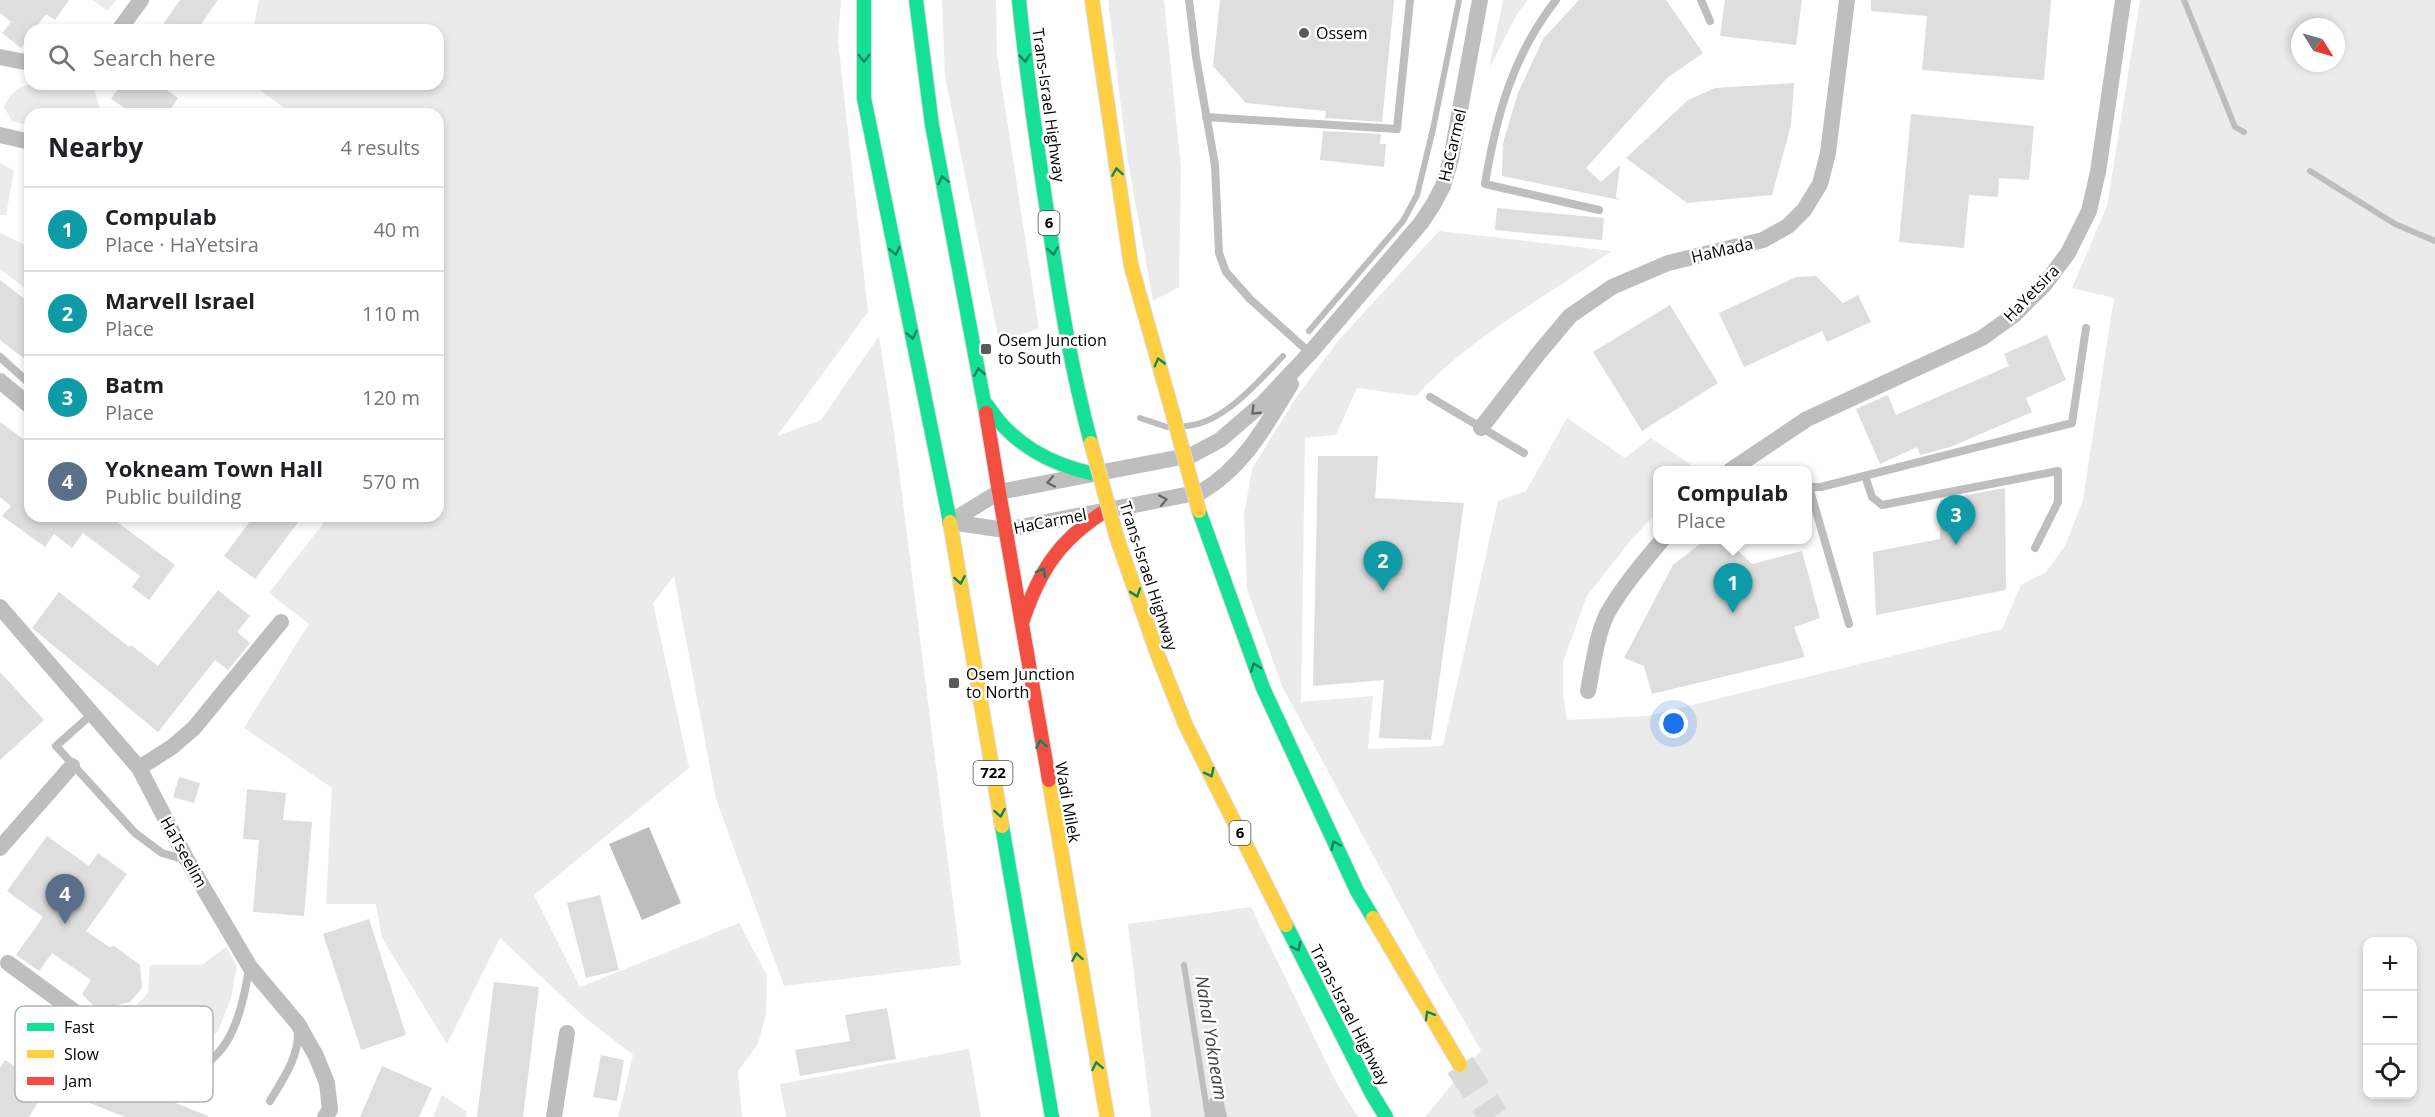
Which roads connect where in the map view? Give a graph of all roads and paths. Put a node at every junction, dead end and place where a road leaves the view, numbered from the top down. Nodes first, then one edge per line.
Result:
1 (141, 0) edge
2 (864, 0) edge
3 (916, 0) edge
4 (1019, 0) edge
5 (1092, 0) edge
6 (1189, 0) edge
7 (1410, 0) edge
8 (1480, 0) edge
9 (1556, 0) edge
10 (1701, 0) edge
11 (1847, 0) edge
12 (2123, 0) edge
13 (1710, 21) dead end
14 (123, 24) edge
15 (0, 57) edge
16 (24, 62) edge
17 (1206, 117) junction
18 (0, 135) edge
19 (24, 141) edge
20 (1599, 210) dead end
21 (2086, 328) dead end
22 (1310, 353) junction
23 (0, 357) edge
24 (24, 379) edge
25 (0, 381) edge
26 (1430, 397) dead end
27 (984, 399) junction
28 (24, 401) edge
29 (1481, 428) junction
30 (1524, 453) dead end
31 (1740, 466) edge
32 (1094, 474) junction
33 (1865, 476) junction
34 (1812, 487) edge
35 (999, 492) junction
36 (1812, 500) edge
37 (1105, 511) junction
38 (950, 522) junction
39 (1005, 530) junction
40 (1659, 544) edge
41 (2035, 548) dead end
42 (0, 607) edge
43 (281, 622) dead end
44 (1849, 624) dead end
45 (1021, 626) junction
46 (1588, 691) dead end
47 (92, 714) junction
48 (72, 765) junction
49 (139, 768) junction
50 (0, 848) edge
51 (187, 860) junction
52 (8, 963) dead end
53 (250, 967) junction
54 (67, 1006) edge
55 (298, 1024) junction
56 (567, 1033) dead end
57 (213, 1058) edge
58 (1460, 1065) tunnel mouth
59 (270, 1101) dead end
60 (325, 1117) edge
61 (554, 1117) edge
62 (1052, 1117) edge
63 (1107, 1117) edge
64 (1386, 1117) edge

1 - 14 street
2 -> 38 main road
27 -> 3 main road, Wadi Milek
4 -> 64 main road, Trans-Israel Highway / 6, bridge
58 -> 5 main road, bridge
6 - 17 lane
7 - 17 lane
8 - 22 street, HaCarmel
9 - 20 lane
10 - 13 lane
11 - 29 street, HaMada
12 - 31 street, HaYetsira
15 - 16 street
17 - 22 lane
18 - 19 street
21 - 33 lane
22 -> 32 street, HaCarmel
37 -> 22 street, HaCarmel
23 - 24 lane
25 - 28 street
26 - 29 lane
27 - 32 main road
27 - 35 main road, Wadi Milek
29 - 30 lane
32 -> 35 street, HaCarmel
33 - 34 lane
33 - 41 lane
35 - 38 street, HaCarmel
35 - 39 main road, Wadi Milek
36 - 44 lane
37 - 39 street, HaCarmel
45 -> 37 main road
38 - 39 street, HaCarmel
38 -> 62 main road, 722
39 - 45 main road, Wadi Milek
40 - 46 street
42 - 47 street, HaTseelim
43 - 49 street
63 -> 45 main road, Wadi Milek
47 - 48 lane
47 - 49 street, HaTseelim
48 - 50 street
48 - 51 lane
49 - 51 street, HaTseelim
51 - 53 street, HaTseelim
52 - 54 street
53 - 55 street, HaTseelim
53 - 57 lane
55 - 59 lane
55 - 60 street, HaTseelim
56 - 61 street

